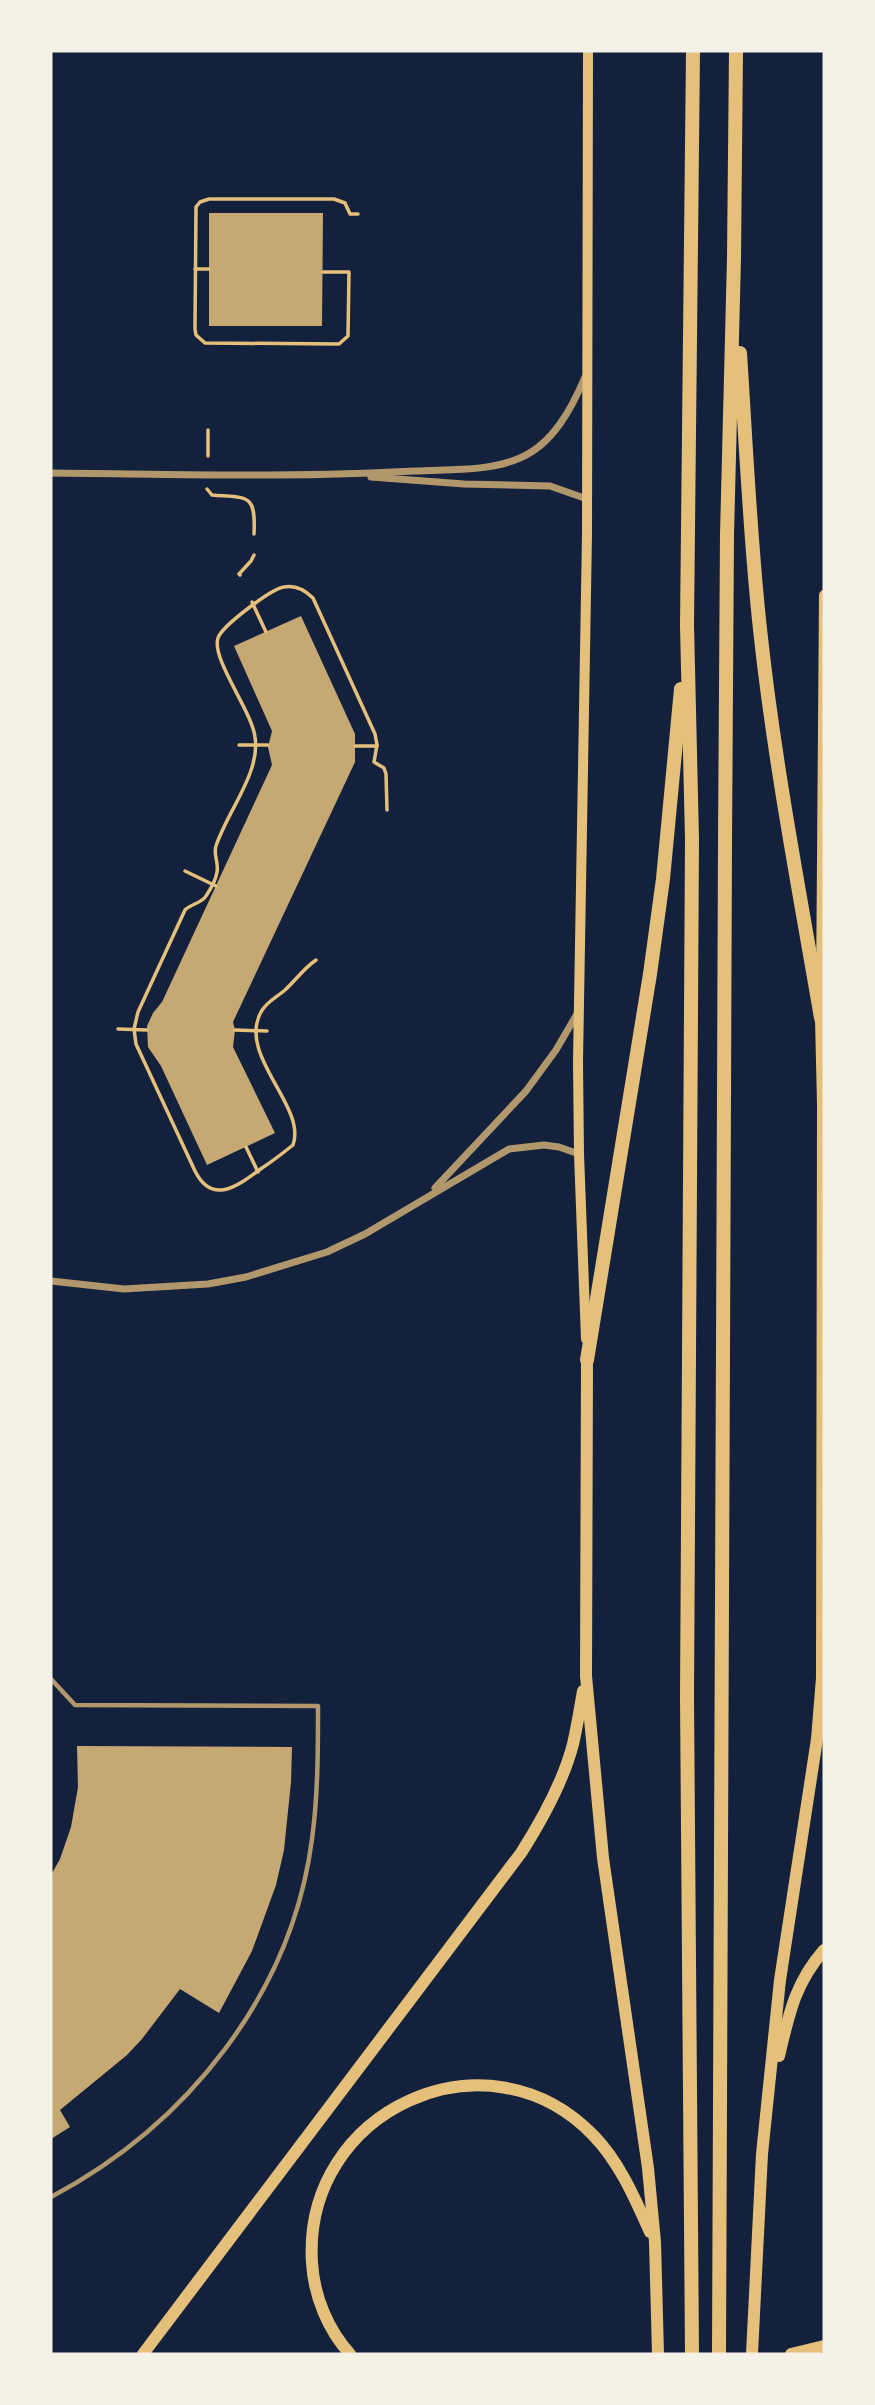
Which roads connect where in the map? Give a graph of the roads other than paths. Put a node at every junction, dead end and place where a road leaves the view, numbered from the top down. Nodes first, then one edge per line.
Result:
1 (588, 51) edge
2 (693, 51) edge
3 (736, 51) edge
4 (734, 258) junction
5 (587, 370) junction
6 (51, 473) edge
7 (342, 475) junction
8 (587, 499) junction
9 (824, 595) edge
10 (687, 625) junction
11 (579, 1011) junction
12 (822, 1018) edge
13 (579, 1154) junction
14 (430, 1194) junction
15 (51, 1281) edge
16 (587, 1360) junction
17 (823, 1401) edge
18 (823, 1552) edge
19 (586, 1676) junction
20 (51, 1679) edge
21 (823, 1680) edge
22 (824, 1950) edge
23 (769, 2097) junction
24 (51, 2197) edge
25 (655, 2242) junction
26 (824, 2346) edge
27 (143, 2354) edge
28 (350, 2354) edge
29 (658, 2354) edge
30 (692, 2354) edge
31 (719, 2354) edge
32 (752, 2354) edge
33 (791, 2354) edge

1 - 5 main road
2 - 10 highway
3 - 4 highway
4 - 12 highway
4 - 31 highway
5 - 7 street
5 - 8 main road
6 - 7 street
7 - 8 street
8 - 11 main road
9 - 12 main road
10 - 16 highway
10 - 30 highway
11 - 13 main road
11 - 14 street
12 - 17 main road
13 - 14 street
13 - 16 main road
14 - 15 street
16 - 19 main road
17 - 18 main road
18 - 21 main road
19 - 25 main road
19 - 27 main road
20 - 24 lane
21 - 23 main road
22 - 23 main road
23 - 32 main road
25 - 28 main road
25 - 29 main road
26 - 33 main road

